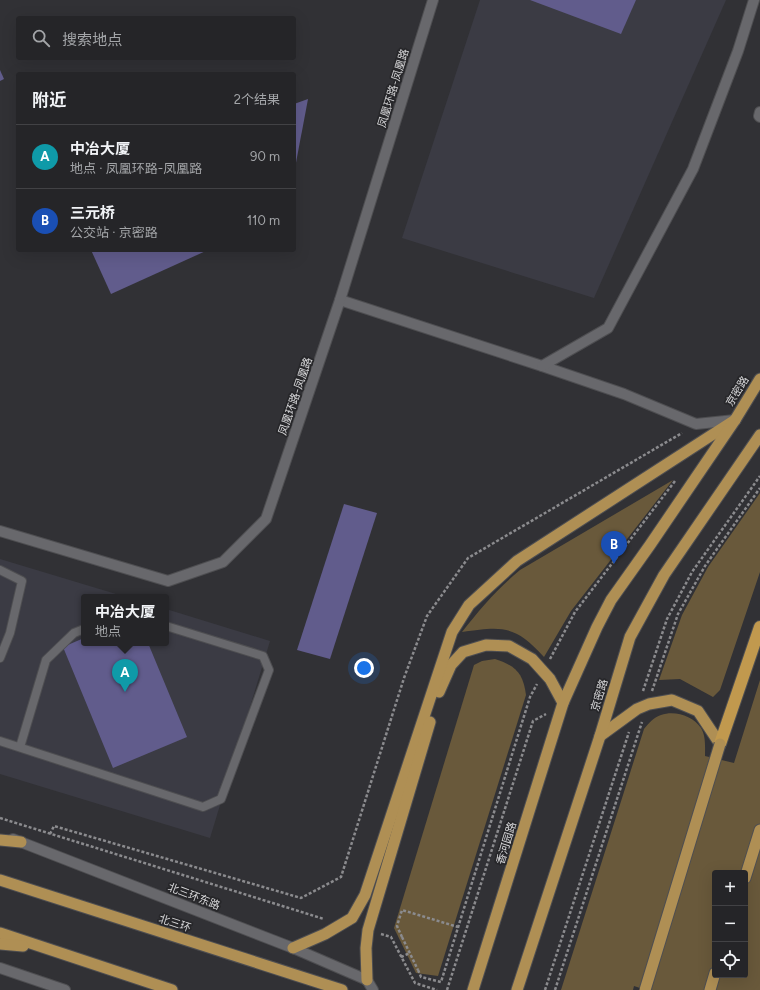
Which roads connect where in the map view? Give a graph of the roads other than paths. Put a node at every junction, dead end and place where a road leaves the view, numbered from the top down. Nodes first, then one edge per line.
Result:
1 (433, 0) edge
2 (754, 0) edge
3 (760, 112) edge
4 (760, 117) edge
5 (340, 300) junction
6 (542, 366) junction
7 (760, 379) edge
8 (735, 420) junction
9 (760, 435) edge
10 (0, 531) edge
11 (0, 570) edge
12 (760, 626) edge
13 (169, 627) edge
14 (81, 630) edge
15 (0, 658) edge
16 (563, 703) junction
17 (600, 736) junction
18 (0, 741) edge
19 (720, 744) junction
20 (20, 748) junction
21 (760, 830) edge
22 (0, 835) edge
23 (0, 840) edge
24 (21, 842) junction
25 (748, 870) edge
26 (0, 880) edge
27 (0, 933) edge
28 (0, 944) edge
29 (38, 947) junction
30 (293, 948) junction
31 (0, 968) edge
32 (714, 978) edge
33 (367, 980) junction
34 (66, 990) edge
35 (172, 990) edge
36 (342, 990) edge
37 (373, 990) edge
38 (473, 990) edge
39 (516, 990) edge
40 (645, 990) edge
41 (710, 990) edge

1 - 5 street, 凤凰环路-凤凰路
2 - 6 street
3 - 4 street
5 - 6 street
5 - 10 street, 凤凰环路-凤凰路
6 - 8 street
7 - 8 highway, 京密路
8 - 16 highway, 京密路
8 - 30 highway
9 - 17 highway, 京密路
11 - 15 lane
12 - 19 highway
13 - 20 lane
14 - 20 lane
16 - 33 highway
16 - 38 highway, 香河园路
17 - 19 highway
17 - 39 highway, 京密路
18 - 20 lane
19 - 40 highway, bridge
21 - 25 highway
22 - 24 street, 北三环东路
23 - 24 highway
24 - 30 street, 北三环东路
26 - 36 highway, 北三环
27 - 29 highway
28 - 29 highway
29 - 35 highway
30 - 33 street, 北三环东路
31 - 34 street
32 - 41 highway
33 - 37 street

